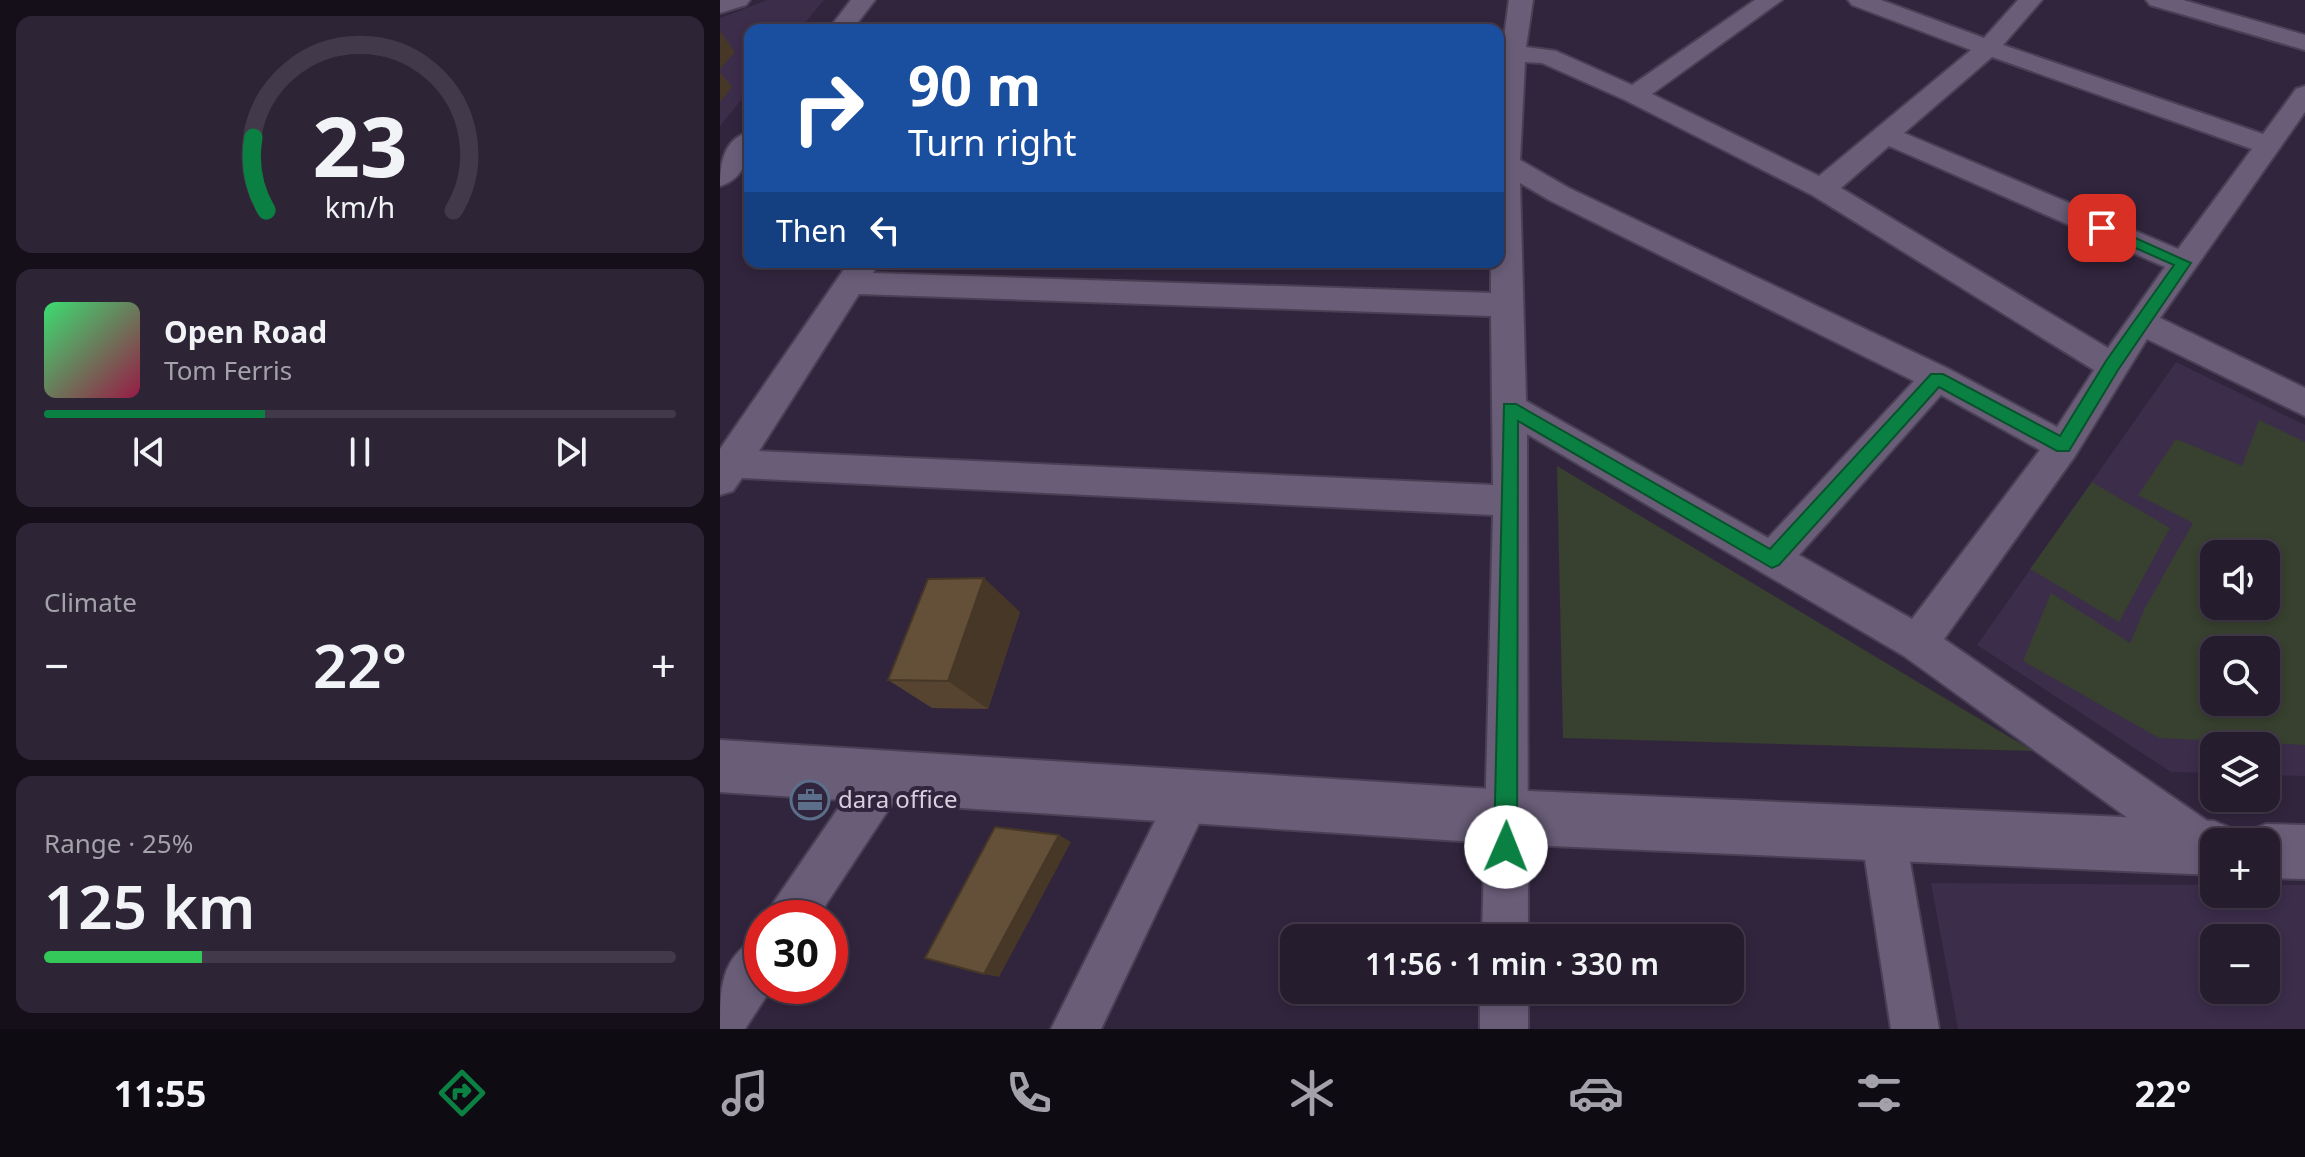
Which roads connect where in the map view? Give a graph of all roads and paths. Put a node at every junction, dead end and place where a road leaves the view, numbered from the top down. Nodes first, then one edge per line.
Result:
1 (738, 0) edge
2 (863, 0) edge
3 (1521, 0) edge
4 (1770, 0) edge
5 (1860, 0) edge
6 (2030, 0) edge
7 (2158, 0) edge
8 (720, 6) edge
9 (845, 24) edge
10 (2305, 43) edge
11 (1988, 48) junction
12 (1505, 52) edge
13 (1504, 89) edge
14 (2305, 94) edge
15 (1634, 95) junction
16 (1885, 135) junction
17 (2268, 145) junction
18 (744, 147) edge
19 (1504, 164) edge
20 (720, 177) edge
21 (1822, 189) junction
22 (1504, 220) edge
23 (2184, 263) junction
24 (858, 272) edge
25 (1507, 305) junction
26 (2141, 322) junction
27 (2112, 366) junction
28 (1937, 378) junction
29 (2305, 403) edge
30 (1510, 408) junction
31 (2063, 446) junction
32 (724, 470) edge
33 (1511, 501) junction
34 (1772, 559) junction
35 (1918, 643) junction
36 (720, 766) edge
37 (885, 777) junction
38 (1190, 796) junction
39 (1506, 817) junction
40 (1883, 833) junction
41 (2200, 840) edge
42 (2200, 847) edge
43 (2280, 851) edge
44 (2305, 852) edge
45 (802, 900) edge
46 (1505, 924) edge
47 (744, 987) edge
48 (1504, 1004) edge
49 (720, 1023) edge
50 (1075, 1029) edge
51 (1504, 1029) edge
52 (1915, 1029) edge

1 - 8 street
2 - 9 street
3 - 12 street
4 - 15 street
5 - 11 street
6 - 11 street
7 - 10 street
11 - 16 street
11 - 17 street
12 - 13 street
12 - 15 street
14 - 17 street
15 - 21 street
16 - 21 street
16 - 23 street
17 - 23 street
18 - 20 street
19 - 28 street
21 - 27 street
22 - 25 street
23 - 26 street
24 - 25 street
24 - 32 street
25 - 30 street
26 - 27 street
26 - 29 street
27 - 31 street
28 - 31 street
28 - 34 street
30 - 33 street
30 - 34 street
31 - 35 street
32 - 33 street
33 - 39 street
34 - 35 street
35 - 41 street
36 - 37 main road
37 - 38 main road
37 - 45 street
38 - 39 main road
38 - 50 street
39 - 40 main road
39 - 46 street
40 - 42 main road
40 - 52 street
43 - 44 main road
47 - 49 street
48 - 51 street

